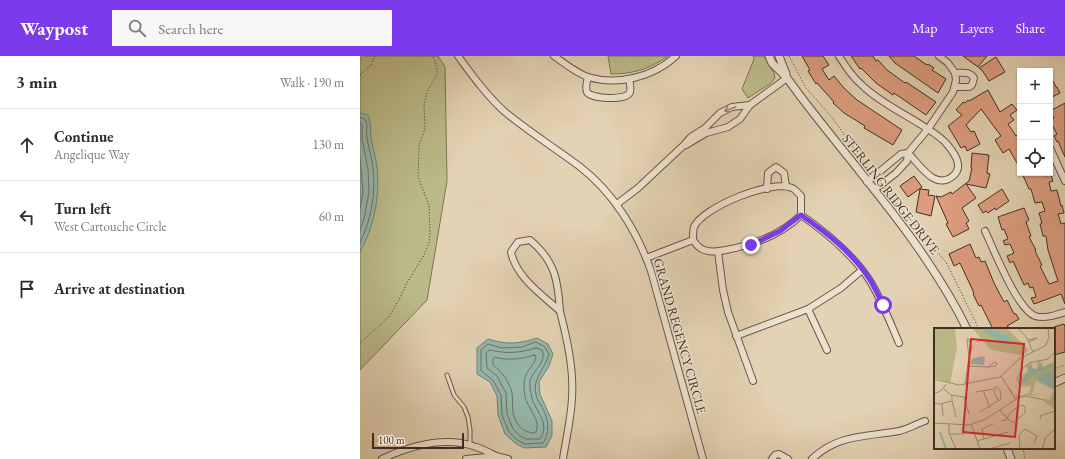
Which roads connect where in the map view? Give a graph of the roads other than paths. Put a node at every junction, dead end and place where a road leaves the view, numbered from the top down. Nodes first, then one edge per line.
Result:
1 (458, 56) edge
2 (554, 56) edge
3 (676, 56) edge
4 (769, 56) edge
5 (779, 56) edge
6 (839, 56) edge
7 (939, 56) edge
8 (955, 73) junction
9 (588, 77) junction
10 (788, 78) junction
11 (629, 79) junction
12 (955, 87) junction
13 (750, 105) junction
14 (714, 120) junction
15 (719, 128) junction
16 (928, 129) junction
17 (684, 145) junction
18 (908, 153) junction
19 (1053, 155) edge
20 (1065, 181) edge
21 (867, 182) junction
22 (786, 186) junction
23 (767, 188) junction
24 (874, 190) junction
25 (617, 204) junction
26 (801, 215) junction
27 (985, 231) dead end
28 (693, 240) junction
29 (718, 252) junction
30 (646, 258) junction
31 (862, 270) junction
32 (808, 309) junction
33 (560, 311) junction
34 (1065, 312) edge
35 (966, 328) edge
36 (736, 336) junction
37 (899, 343) dead end
38 (827, 350) dead end
39 (447, 375) dead end
40 (1065, 378) edge
41 (753, 381) dead end
42 (1055, 383) edge
43 (925, 421) dead end
44 (470, 445) junction
45 (1007, 449) edge
46 (1011, 449) edge
47 (496, 456) junction
48 (382, 459) edge
49 (466, 459) edge
50 (508, 459) edge
51 (562, 459) edge
52 (703, 459) edge
53 (772, 459) edge
54 (788, 459) edge
55 (812, 459) edge
56 (1012, 459) edge

1 - 25 street, GRAND REGENCY CIRCLE
2 - 9 street
3 - 11 street
4 - 10 street, STERLING RIDGE DRIVE
5 - 10 street, STERLING RIDGE DRIVE
6 - 16 street
7 - 8 street
8 - 12 street
8 - 12 street
9 - 11 street
9 - 11 street
10 - 13 street
10 - 21 street, STERLING RIDGE DRIVE
12 - 16 street
13 -> 14 street
13 - 15 street
14 - 15 street
14 - 17 street
15 - 17 street
16 - 18 street
16 - 18 street
17 - 25 street
18 - 21 street
18 - 24 street
19 - 20 street
21 - 24 street, STERLING RIDGE DRIVE
22 - 23 street
22 - 23 street
22 - 26 street
23 - 28 street
24 - 35 street, STERLING RIDGE DRIVE
25 - 30 street, GRAND REGENCY CIRCLE
26 - 29 street
26 - 31 street
27 - 34 street
28 - 29 street
28 - 30 street
29 - 36 street
30 - 52 street, GRAND REGENCY CIRCLE
31 - 32 street
31 - 37 street
32 - 36 street
32 - 38 street
33 - 33 street
33 - 51 street
36 - 41 street
39 - 44 lane
40 - 42 street
43 - 55 street
44 - 47 street
44 - 48 street
45 - 56 street
46 - 56 street
47 - 49 street
47 - 50 street
53 - 54 street

